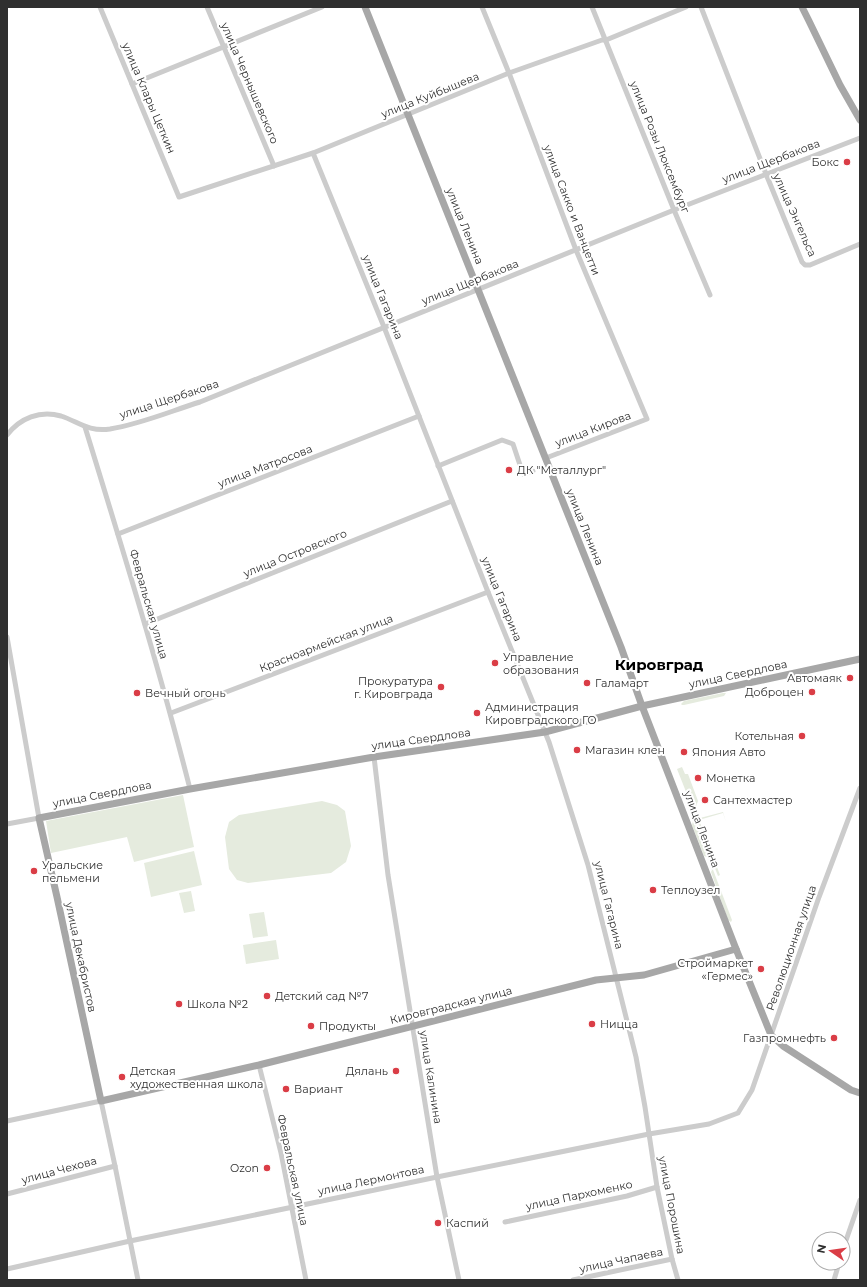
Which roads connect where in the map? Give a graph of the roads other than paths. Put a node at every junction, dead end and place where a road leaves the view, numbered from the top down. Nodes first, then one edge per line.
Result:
1 (100, 7) edge
2 (207, 7) edge
3 (322, 7) edge
4 (365, 7) edge
5 (482, 7) edge
6 (592, 7) edge
7 (686, 7) edge
8 (701, 7) edge
9 (802, 7) edge
10 (606, 40) junction
11 (223, 47) junction
12 (509, 73) junction
13 (132, 84) junction
14 (408, 115) junction
15 (860, 120) edge
16 (860, 138) edge
17 (313, 153) junction
18 (274, 166) junction
19 (766, 174) junction
20 (179, 197) joint
21 (674, 210) junction
22 (860, 244) edge
23 (576, 250) junction
24 (478, 289) junction
25 (710, 295) dead end
26 (384, 327) junction
27 (419, 416) junction
28 (647, 419) joint
29 (85, 427) junction
30 (7, 435) edge
31 (546, 458) junction
32 (438, 466) junction
33 (533, 472) dead end
34 (452, 501) junction
35 (118, 534) junction
36 (488, 592) junction
37 (145, 624) junction
38 (7, 637) edge
39 (860, 659) edge
40 (642, 706) junction
41 (171, 713) junction
42 (545, 732) junction
43 (374, 757) junction
44 (860, 788) edge
45 (190, 789) junction
46 (39, 818) junction
47 (7, 824) edge
48 (736, 949) junction
49 (617, 978) junction
50 (413, 1026) junction
51 (771, 1035) junction
52 (259, 1065) junction
53 (860, 1094) edge
54 (101, 1101) junction
55 (738, 1113) joint
56 (7, 1121) edge
57 (649, 1134) junction
58 (115, 1166) junction
59 (437, 1177) junction
60 (657, 1187) junction
61 (7, 1194) edge
62 (860, 1200) edge
63 (291, 1207) junction
64 (505, 1222) dead end
65 (849, 1231) edge
66 (130, 1241) junction
67 (672, 1259) junction
68 (7, 1269) edge
69 (138, 1280) edge
70 (305, 1280) edge
71 (459, 1280) edge
72 (573, 1280) edge
73 (678, 1280) edge

1 - 13 street, улица Клары Цеткин
2 - 11 street, улица Чернышевского
3 - 11 street
4 - 14 main road, улица Ленина
5 - 12 street, улица Сакко и Ванцетти
6 - 10 street, улица Розы Люксембург
7 - 10 street, улица Куйбышева
8 - 19 street, улица Энгельса
9 - 15 main road
10 - 12 street, улица Куйбышева
10 - 21 street, улица Розы Люксембург
11 - 13 street
11 - 18 street, улица Чернышевского
12 - 14 street, улица Куйбышева
12 - 23 street, улица Сакко и Ванцетти
13 - 20 street, улица Клары Цеткин
14 - 17 street, улица Куйбышева
14 - 24 main road, улица Ленина
16 - 19 street, улица Щербакова
17 - 18 street, улица Куйбышева
17 - 26 street, улица Гагарина
18 - 20 street, улица Куйбышева
19 - 21 street, улица Щербакова
19 - 22 street, улица Энгельса
21 - 23 street, улица Щербакова
21 - 25 street, улица Розы Люксембург
23 - 24 street, улица Щербакова
23 - 28 street, улица Сакко и Ванцетти
24 - 26 street, улица Щербакова
24 - 31 main road, улица Ленина
26 - 27 street, улица Гагарина
26 - 29 street, улица Щербакова
27 - 32 street, улица Гагарина
27 - 35 street, улица Матросова
28 - 31 street, улица Кирова
29 - 30 street, улица Щербакова
29 - 35 street, Февральская улица
31 - 40 main road, улица Ленина
32 - 33 street
32 - 34 street, улица Гагарина
34 - 36 street, улица Гагарина
34 - 37 street, улица Островского
35 - 37 street, Февральская улица
36 - 41 street, Красноармейская улица
36 - 42 street, улица Гагарина
37 - 41 street, Февральская улица
38 - 46 street, улица Декабристов
39 - 40 main road, улица Свердлова
40 - 42 main road, улица Свердлова
40 - 48 main road, улица Ленина
41 - 45 street, Февральская улица
42 - 43 main road, улица Свердлова
42 - 49 street, улица Гагарина
43 - 45 main road, улица Свердлова
43 - 50 street, улица Калинина
44 - 51 street, Революционная улица
45 - 46 main road, улица Свердлова
46 - 47 street, улица Свердлова
46 - 54 main road, улица Декабристов
48 - 49 main road, Кировградская улица
48 - 51 main road, улица Ленина
49 - 50 main road, Кировградская улица
49 - 57 street, улица Гагарина
50 - 52 main road, Кировградская улица
50 - 59 street, улица Калинина
51 - 53 main road
51 - 55 street, Революционная улица
52 - 54 main road, Кировградская улица
52 - 63 street, Февральская улица
54 - 56 street, Кировградская улица
54 - 58 street, улица Декабристов
55 - 57 street, улица Лермонтова
57 - 59 street, улица Лермонтова
57 - 60 street, улица Порошина
58 - 61 street, улица Чехова
58 - 66 street, улица Декабристов
59 - 63 street, улица Лермонтова
59 - 71 street, улица Калинина
60 - 64 street, улица Пархоменко
60 - 67 street, улица Порошина
62 - 65 street
63 - 66 street, улица Лермонтова
63 - 70 street, Февральская улица
66 - 68 street, улица Лермонтова
66 - 69 street, улица Декабристов
67 - 72 street, улица Чапаева
67 - 73 street, улица Порошина

